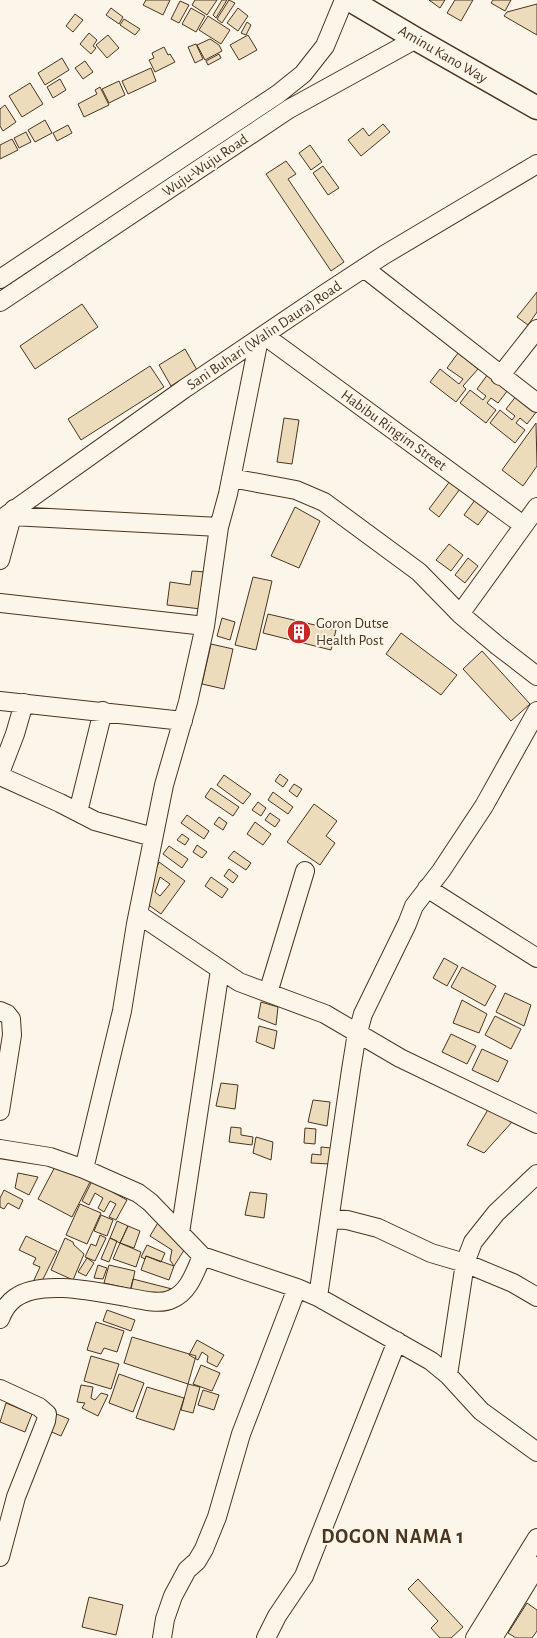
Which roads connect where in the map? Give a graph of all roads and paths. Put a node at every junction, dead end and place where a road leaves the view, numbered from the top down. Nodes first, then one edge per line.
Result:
1 (344, 0) edge
2 (350, 0) edge
3 (377, 0) edge
4 (416, 40) junction
5 (537, 90) edge
6 (537, 108) edge
7 (537, 164) edge
8 (364, 268) junction
9 (0, 279) edge
10 (0, 302) edge
11 (537, 329) edge
12 (262, 338) junction
13 (500, 376) junction
14 (537, 404) edge
15 (232, 478) junction
16 (537, 507) edge
17 (9, 515) edge
18 (523, 525) junction
19 (219, 527) junction
20 (0, 560) edge
21 (0, 603) edge
22 (460, 614) junction
23 (205, 626) junction
24 (537, 676) edge
25 (0, 701) edge
26 (24, 703) junction
27 (103, 711) junction
28 (537, 711) edge
29 (183, 721) junction
30 (0, 775) edge
31 (78, 812) junction
32 (153, 837) junction
33 (305, 870) dead end
34 (427, 888) junction
35 (138, 914) junction
36 (537, 958) edge
37 (220, 970) junction
38 (268, 993) junction
39 (0, 1011) edge
40 (358, 1034) junction
41 (0, 1111) edge
42 (537, 1124) edge
43 (0, 1149) edge
44 (84, 1169) junction
45 (537, 1174) edge
46 (330, 1219) junction
47 (180, 1233) junction
48 (202, 1256) junction
49 (465, 1263) junction
50 (297, 1288) junction
51 (318, 1297) junction
52 (537, 1297) edge
53 (0, 1319) edge
54 (397, 1341) junction
55 (448, 1375) junction
56 (0, 1389) edge
57 (537, 1452) edge
58 (537, 1538) edge
59 (0, 1557) edge
60 (537, 1566) edge
61 (162, 1638) edge
62 (266, 1638) edge
63 (475, 1638) edge
64 (493, 1638) edge

1 - 9 street, Wuju-Wuju Road
2 - 4 main road, Aminu Kano Way
3 - 5 main road, Aminu Kano Way
4 - 6 main road, Aminu Kano Way
4 - 10 street, Wuju-Wuju Road
7 - 8 street, Sani Buhari (Walin Daura) Road
8 - 12 street, Sani Buhari (Walin Daura) Road
8 - 13 street
11 - 13 street
12 - 15 street
12 - 17 street, Sani Buhari (Walin Daura) Road
12 - 18 street, Habibu Ringim Street
13 - 14 street
15 - 19 street
15 - 22 street
16 - 18 street
17 - 19 street
17 - 20 street
18 - 22 street
19 - 23 street
21 - 23 street
22 - 24 street
23 - 29 street
25 - 26 street
26 - 27 street
26 - 30 street
27 - 29 street
27 - 31 street
28 - 34 street
29 - 32 street
30 - 31 street
31 - 32 street
32 - 35 street
33 - 38 street
34 - 36 street
34 - 40 street
35 - 37 street
35 - 44 street
37 - 38 street
37 - 47 street
38 - 40 street
39 - 41 street
40 - 42 street
40 - 46 street
43 - 44 street
44 - 47 street
45 - 49 street
46 - 49 street
46 - 51 street
47 - 48 street
48 - 50 street
48 - 53 street
49 - 52 street
49 - 55 street
50 - 51 street
50 - 61 street
51 - 54 street
54 - 55 street
54 - 62 street
55 - 57 street
56 - 59 street
58 - 63 street
60 - 64 street

